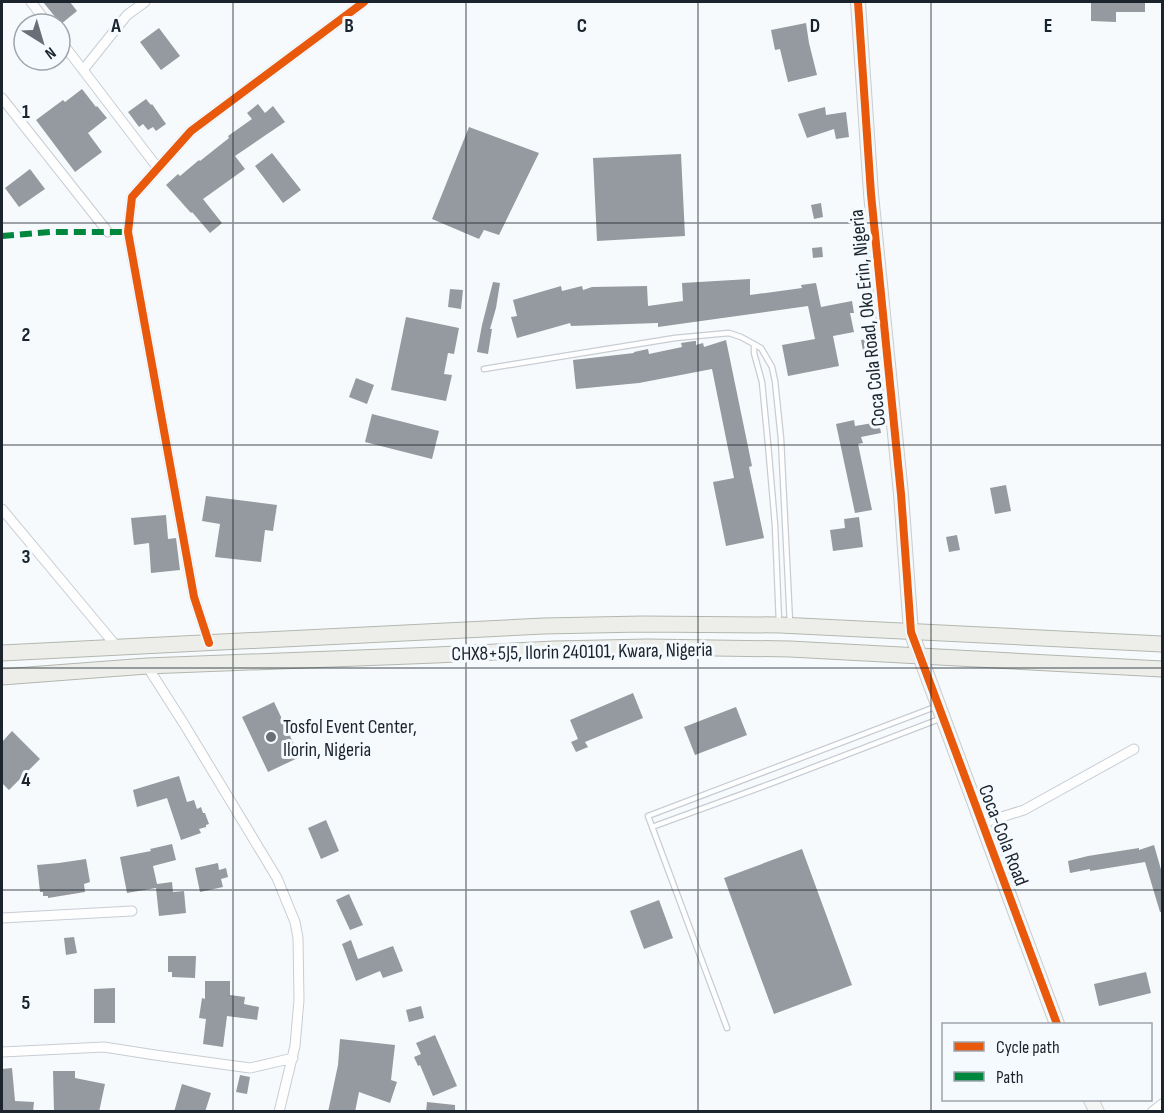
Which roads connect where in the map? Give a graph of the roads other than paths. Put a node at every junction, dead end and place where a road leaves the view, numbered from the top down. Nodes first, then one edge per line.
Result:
1 (145, 2) edge
2 (364, 2) edge
3 (858, 2) edge
4 (72, 56) edge
5 (83, 70) junction
6 (2, 99) edge
7 (157, 168) junction
8 (108, 232) dead end
9 (753, 344) junction
10 (484, 369) dead end
11 (2, 509) edge
12 (785, 626) junction
13 (911, 632) junction
14 (209, 643) junction
15 (1162, 644) edge
16 (117, 646) junction
17 (2, 653) edge
18 (920, 656) junction
19 (147, 666) junction
20 (1162, 669) edge
21 (2, 677) edge
22 (940, 712) junction
23 (1134, 749) dead end
24 (982, 823) junction
25 (652, 827) junction
26 (132, 911) dead end
27 (2, 918) edge
28 (1057, 1023) edge
29 (726, 1028) dead end
30 (2, 1052) edge
31 (293, 1058) junction
32 (1162, 1104) edge
33 (279, 1112) edge
34 (1152, 1112) edge

1 - 5 street
2 - 7 street
3 - 13 street, Coca Cola Road, Oko Erin, Nigeria
4 - 5 street
5 - 7 street
6 - 8 street
7 - 14 street
9 - 10 lane
9 - 12 lane
9 - 12 lane
11 - 16 street
12 - 13 main road, CHX8+5J5, Ilorin 240101, Kwara, Nigeria
12 - 14 main road, CHX8+5J5, Ilorin 240101, Kwara, Nigeria
13 - 15 main road, CHX8+5J5, Ilorin 240101, Kwara, Nigeria
13 - 18 street, Coca Cola Road, Oko Erin, Nigeria
14 - 16 main road, CHX8+5J5, Ilorin 240101, Kwara, Nigeria
16 - 17 main road, CHX8+5J5, Ilorin 240101, Kwara, Nigeria
18 - 19 main road, CHX8+5J5, Ilorin 240101, Kwara, Nigeria
18 - 20 main road, CHX8+5J5, Ilorin 240101, Kwara, Nigeria
18 - 22 street, Coca-Cola Road
19 - 21 main road, CHX8+5J5, Ilorin 240101, Kwara, Nigeria
19 - 31 street
22 - 24 street, Coca-Cola Road
22 - 25 lane
22 - 25 lane
23 - 24 street
24 - 28 street, Coca-Cola Road
25 - 29 lane
26 - 27 street
30 - 31 street
31 - 33 street
32 - 34 street

